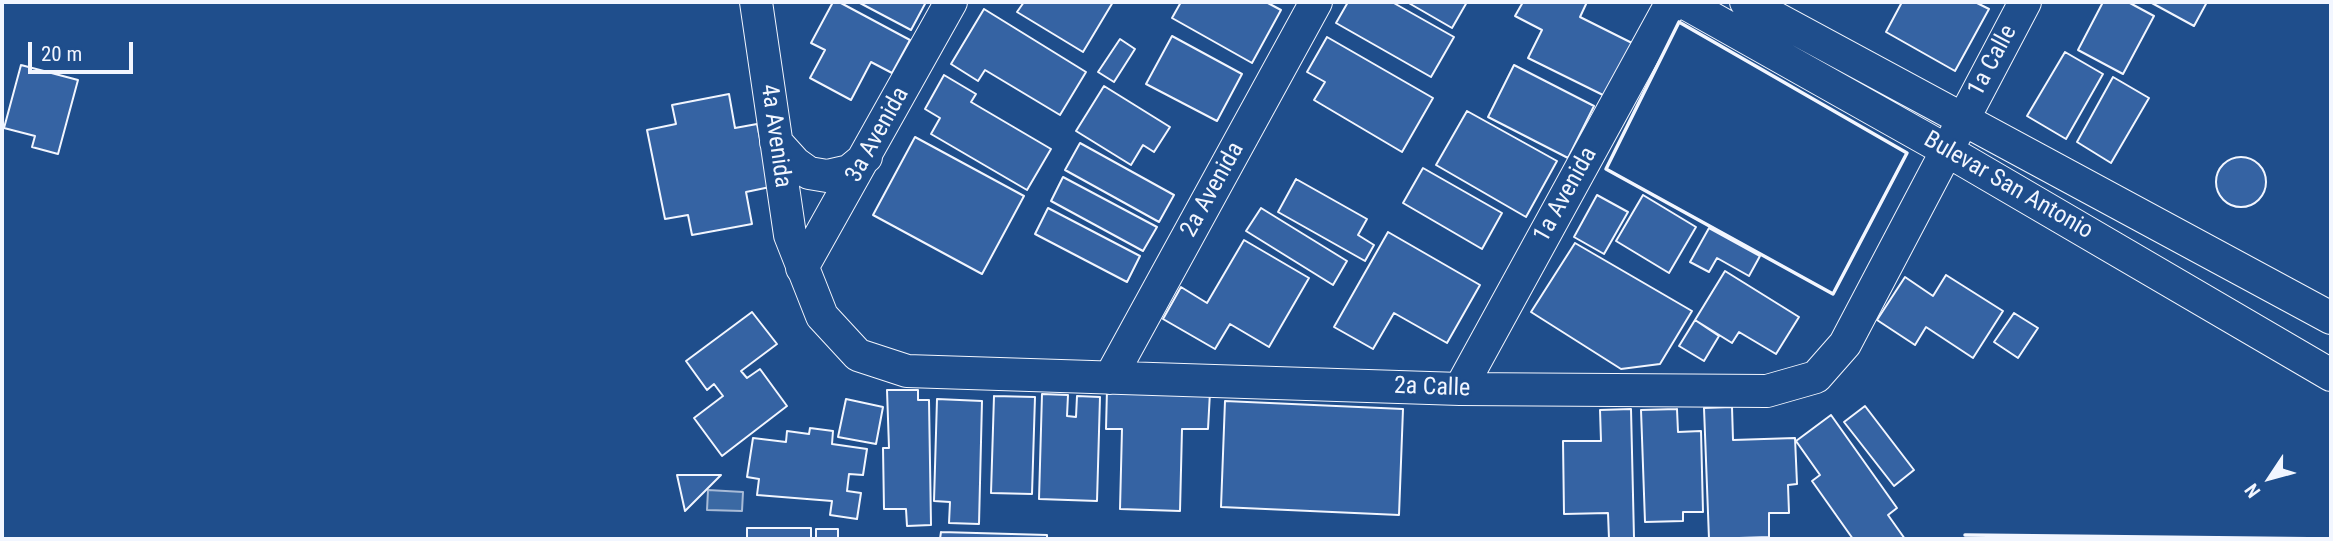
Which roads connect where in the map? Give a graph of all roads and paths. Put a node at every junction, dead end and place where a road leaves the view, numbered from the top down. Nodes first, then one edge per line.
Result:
1 (756, 2) edge
2 (951, 2) edge
3 (1316, 2) edge
4 (1672, 2) edge
5 (1683, 2) edge
6 (1746, 2) edge
7 (2025, 2) edge
8 (1961, 121) junction
9 (776, 142) junction
10 (1946, 150) junction
11 (866, 157) junction
12 (802, 268) junction
13 (2331, 318) edge
14 (2331, 375) edge
15 (1110, 378) junction
16 (1460, 389) junction

1 - 9 street, 4a Avenida
2 - 11 street, 3a Avenida
3 - 15 street, 2a Avenida
4 - 16 street, 1a Avenida
5 - 10 street, Bulevar San Antonio
6 - 8 street, Bulevar San Antonio
7 - 8 street, 1a Calle
8 - 10 street, 2a Calle
8 - 13 street, Bulevar San Antonio
9 - 11 street
9 - 12 street, 4a Avenida
10 - 14 street, Bulevar San Antonio
10 - 16 street, 2a Calle
11 - 12 street, 3a Avenida
12 - 15 street, 2a Calle
15 - 16 street, 2a Calle

